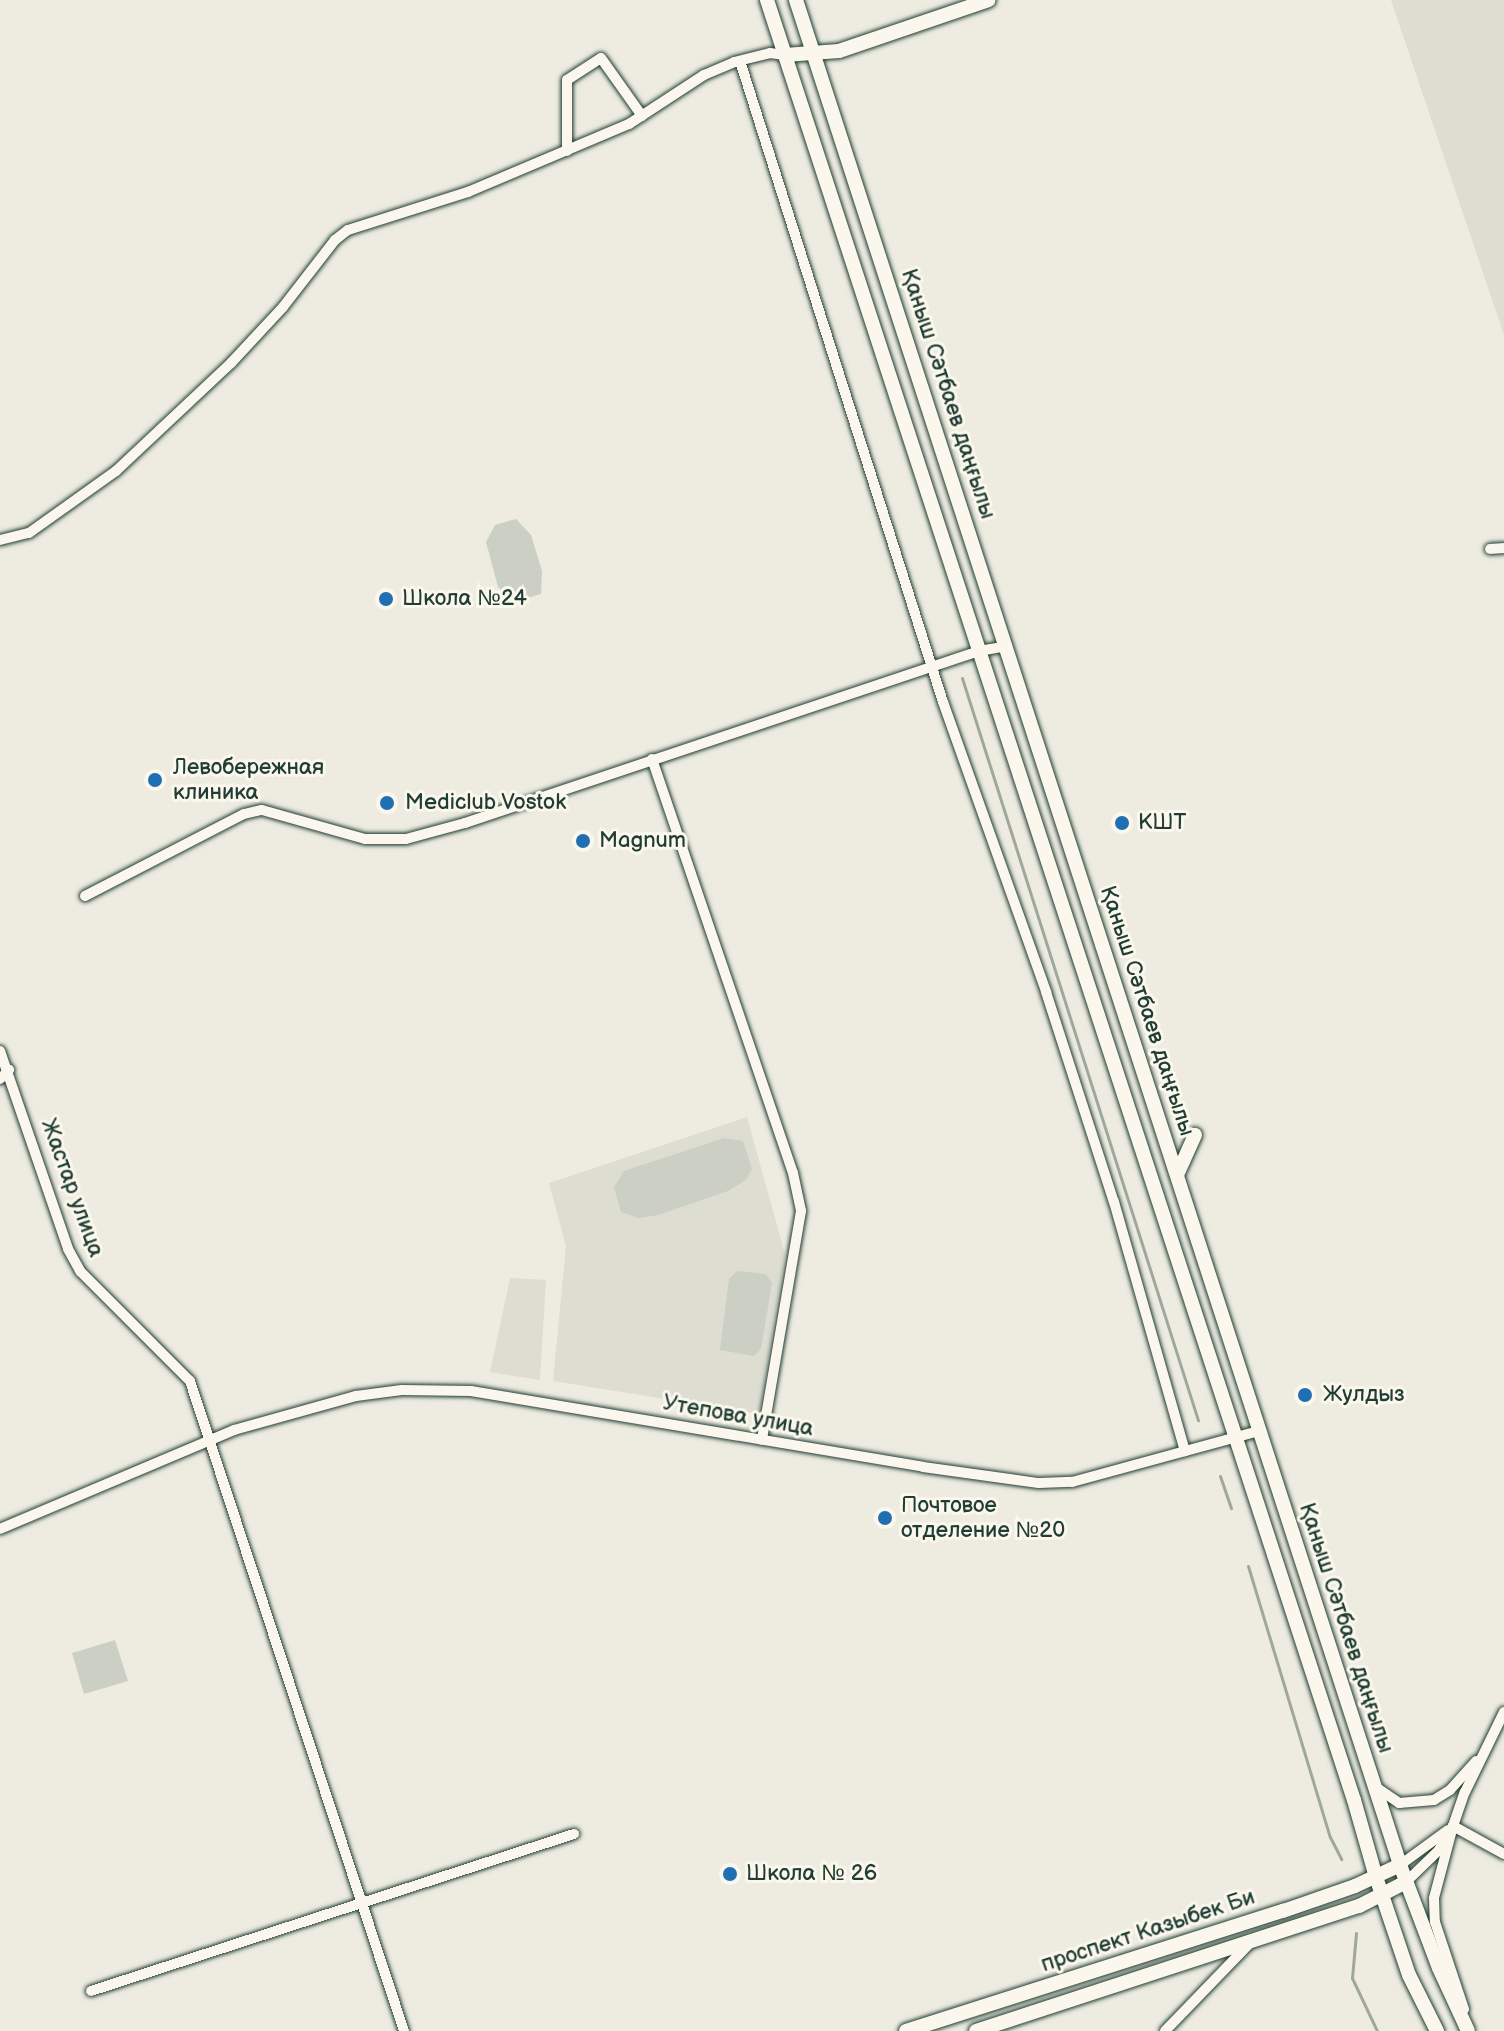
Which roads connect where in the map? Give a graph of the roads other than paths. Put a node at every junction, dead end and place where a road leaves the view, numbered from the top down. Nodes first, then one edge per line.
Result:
1 (767, 0) edge
2 (796, 0) edge
3 (989, 0) edge
4 (814, 54) junction
5 (785, 55) junction
6 (740, 61) junction
7 (642, 116) junction
8 (567, 151) junction
9 (0, 540) edge
10 (1504, 548) edge
11 (1490, 549) dead end
12 (1006, 646) junction
13 (979, 651) junction
14 (932, 667) junction
15 (652, 759) junction
16 (85, 896) dead end
17 (0, 1051) edge
18 (9, 1070) junction
19 (0, 1079) edge
20 (1195, 1135) dead end
21 (1177, 1175) junction
22 (1259, 1431) junction
23 (1234, 1437) junction
24 (211, 1440) junction
25 (762, 1440) junction
26 (1185, 1451) junction
27 (0, 1529) edge
28 (1502, 1717) edge
29 (1485, 1751) junction
30 (1374, 1786) junction
31 (1453, 1826) junction
32 (574, 1834) dead end
33 (1504, 1854) edge
34 (1400, 1865) junction
35 (1376, 1877) junction
36 (1406, 1882) junction
37 (1383, 1896) junction
38 (363, 1905) junction
39 (1249, 1944) junction
40 (91, 1991) dead end
41 (404, 2031) edge
42 (906, 2031) edge
43 (976, 2031) edge
44 (1165, 2031) edge
45 (1437, 2031) edge
46 (1470, 2031) edge

1 - 5 main road, Қаныш Сәтбаев даңғылы
2 - 4 main road, Қаныш Сәтбаев даңғылы
3 - 4 main road
4 - 5 main road
4 - 12 main road, Қаныш Сәтбаев даңғылы
5 - 6 street
5 - 13 main road, Қаныш Сәтбаев даңғылы
6 - 7 street
6 - 14 street
7 - 8 street
7 - 8 street
8 - 9 street
10 - 11 street
12 - 13 street
12 - 21 main road, Қаныш Сәтбаев даңғылы
13 - 14 street
13 - 23 main road, Қаныш Сәтбаев даңғылы
14 - 15 street
14 - 26 street
15 - 16 street
15 - 25 street
17 - 18 street, Жастар улица
18 - 19 street
18 - 24 street, Жастар улица
20 - 21 main road
21 - 22 main road, Қаныш Сәтбаев даңғылы
22 - 23 street, Утепова улица
22 - 30 main road, Қаныш Сәтбаев даңғылы
23 - 26 street, Утепова улица
23 - 35 main road, Қаныш Сәтбаев даңғылы
24 - 25 street, Утепова улица
24 - 27 street, Утепова улица
24 - 38 street
25 - 26 street, Утепова улица
28 - 29 street
29 - 30 street
29 - 31 street
30 - 34 main road, Қаныш Сәтбаев даңғылы
31 - 33 street
31 - 34 street
31 - 36 street
31 - 46 street
32 - 38 street
34 - 35 main road, проспект Казыбек Би
34 - 36 main road, Қаныш Сәтбаев даңғылы
35 - 37 main road, Қаныш Сәтбаев даңғылы
35 - 42 main road, проспект Казыбек Би
36 - 37 main road, проспект Казыбек Би
36 - 46 main road, Қаныш Сәтбаев даңғылы
37 - 39 main road, проспект Казыбек Би
37 - 45 main road, Қаныш Сәтбаев даңғылы
38 - 40 street
38 - 41 street
39 - 43 main road, проспект Казыбек Би
39 - 44 street

